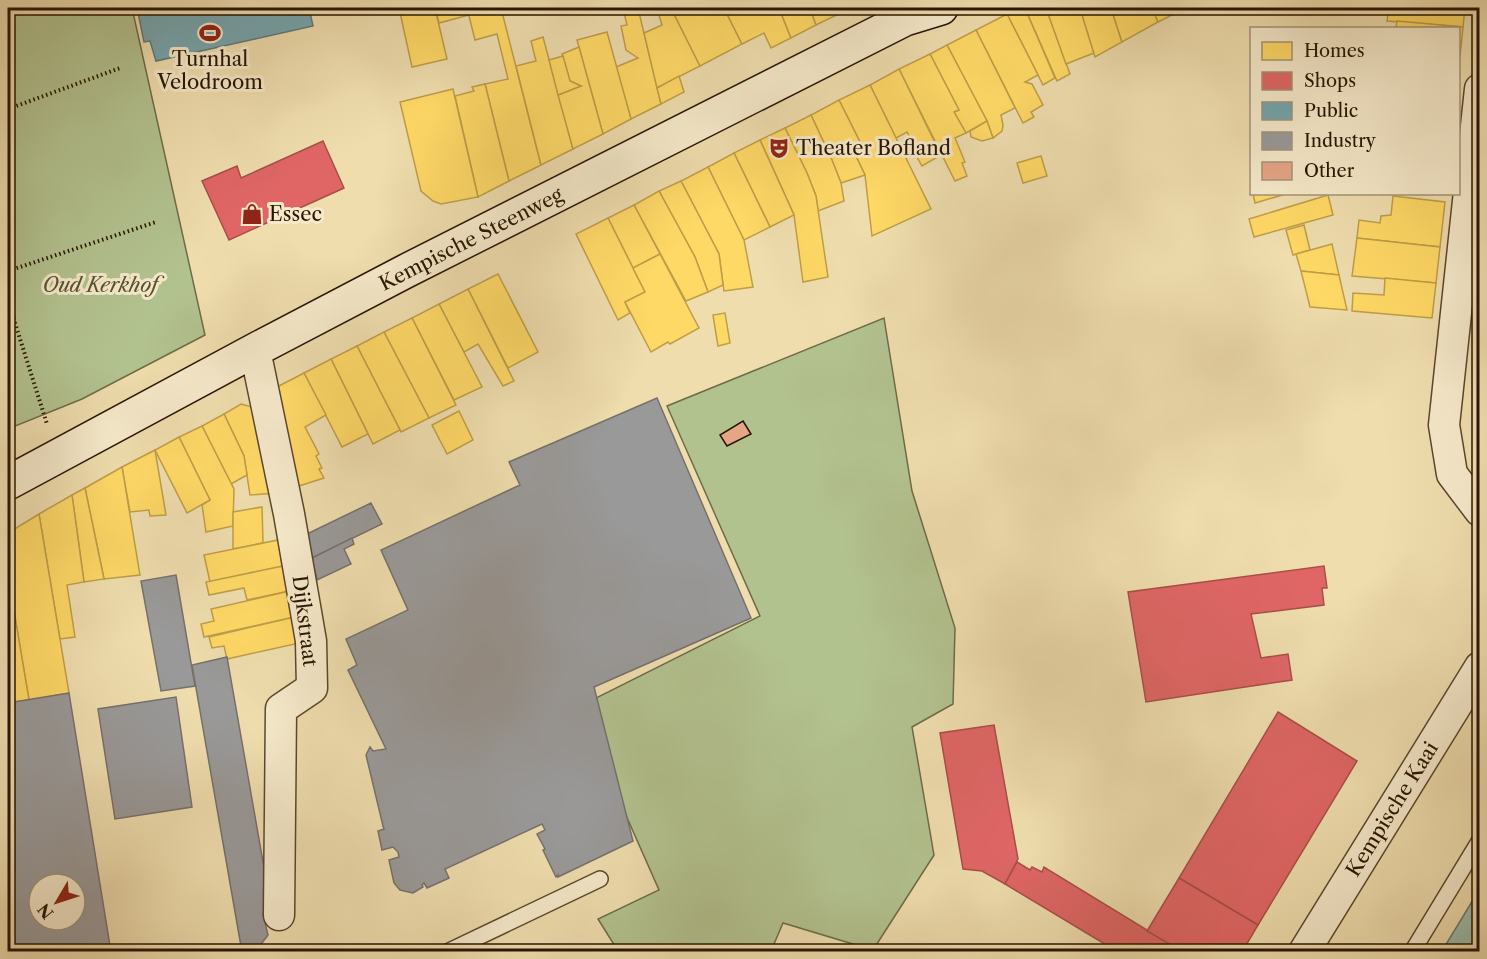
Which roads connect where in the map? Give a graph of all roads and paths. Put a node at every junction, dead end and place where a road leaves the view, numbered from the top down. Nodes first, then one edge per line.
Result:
1 (941, 8) edge
2 (120, 68) dead end
3 (1479, 89) edge
4 (8, 109) edge
5 (156, 222) dead end
6 (8, 271) edge
7 (8, 301) edge
8 (255, 350) junction
9 (57, 456) junction
10 (8, 483) edge
11 (1471, 501) edge
12 (1479, 667) edge
13 (1479, 840) edge
14 (600, 879) dead end
15 (279, 915) dead end
16 (447, 951) edge
17 (1304, 951) edge
18 (1412, 951) edge

1 - 8 main road, Kempische Steenweg
2 - 4 path
3 - 11 street
5 - 6 path
7 - 9 path
8 - 9 main road, Kempische Steenweg
8 - 15 street, Dijkstraat
9 - 10 main road, Kempische Steenweg
12 - 17 street, Kempische Kaai
13 - 18 lane
14 - 16 lane

